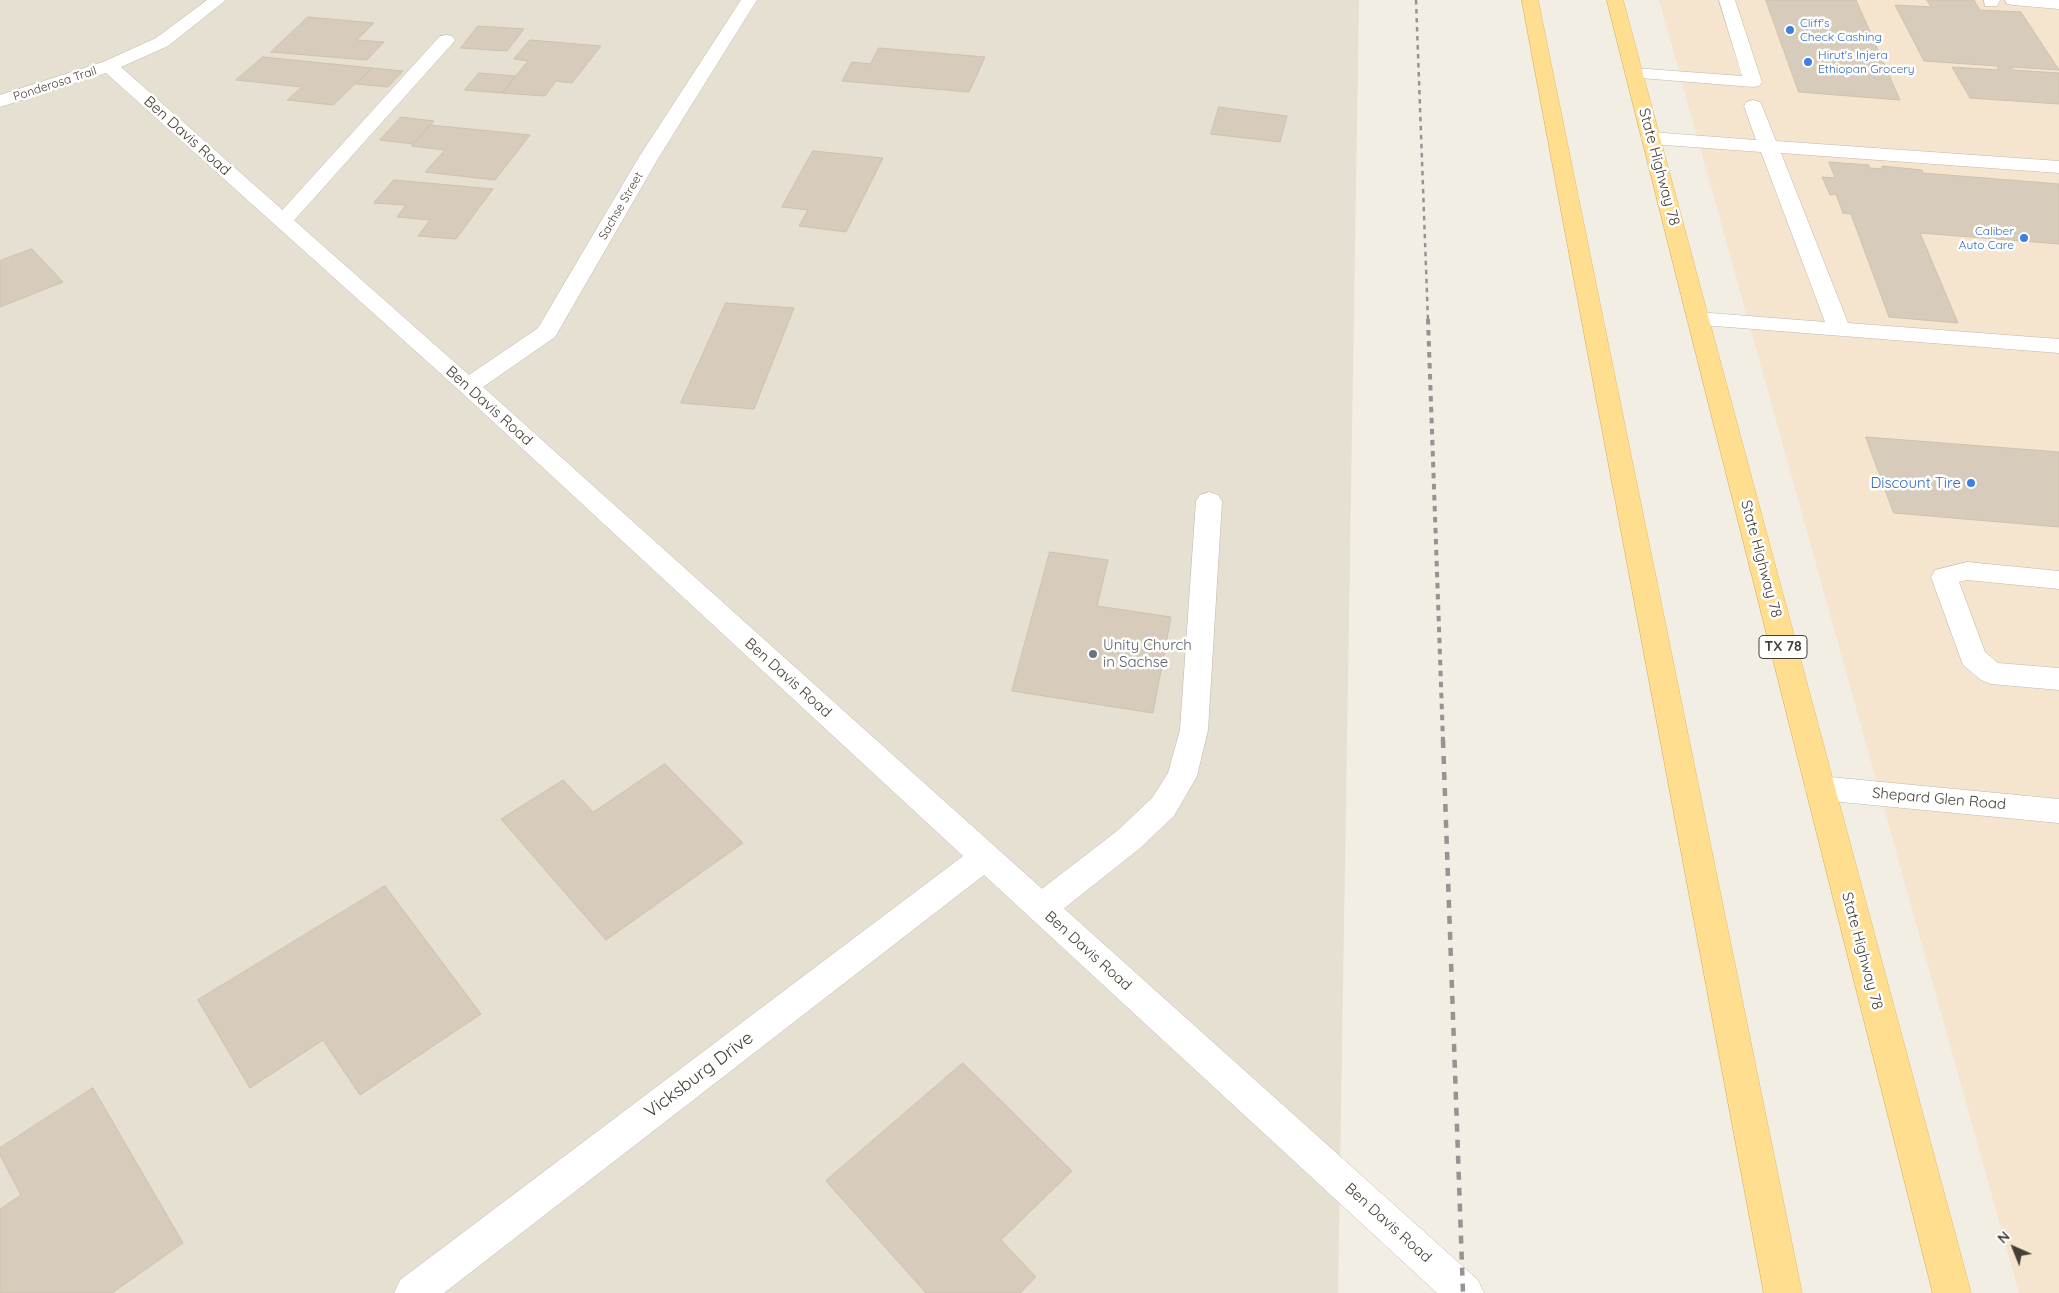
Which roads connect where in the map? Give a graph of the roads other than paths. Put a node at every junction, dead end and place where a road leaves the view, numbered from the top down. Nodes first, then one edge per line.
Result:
1 (218, 0) edge
2 (749, 0) edge
3 (1530, 0) edge
4 (1615, 0) edge
5 (1727, 0) edge
6 (2013, 0) edge
7 (2059, 4) edge
8 (446, 40) dead end
9 (109, 66) junction
10 (1634, 73) junction
11 (0, 101) edge
12 (1753, 106) dead end
13 (1651, 138) junction
14 (1768, 146) junction
15 (2059, 168) edge
16 (283, 221) junction
17 (1698, 319) junction
18 (1839, 330) junction
19 (2059, 346) edge
20 (468, 386) junction
21 (1209, 501) dead end
22 (2059, 580) edge
23 (2059, 678) edge
24 (1820, 788) junction
25 (2059, 810) edge
26 (985, 857) junction
27 (1041, 908) junction
28 (413, 1293) edge
29 (1466, 1293) edge
30 (1784, 1293) edge
31 (1952, 1293) edge

1 - 9 street, Ponderosa Trail
2 - 20 street, Sachse Street
3 - 30 main road
4 - 10 main road, State Highway 78 / TX 78
5 - 10 street
6 - 7 street
8 - 16 street
9 - 11 street, Ponderosa Trail
9 - 16 street, Ben Davis Road
10 - 13 main road, State Highway 78 / TX 78
12 - 14 street
13 - 14 street
13 - 17 main road, State Highway 78 / TX 78
14 - 15 street
14 - 18 street
16 - 20 street, Ben Davis Road
17 - 18 street
17 - 24 main road, State Highway 78 / TX 78
18 - 19 street
20 - 26 street, Ben Davis Road
21 - 27 street
22 - 23 street
24 - 25 street, Shepard Glen Road
24 - 31 main road, State Highway 78 / TX 78
26 - 27 street, Ben Davis Road
26 - 28 street, Vicksburg Drive
27 - 29 street, Ben Davis Road

